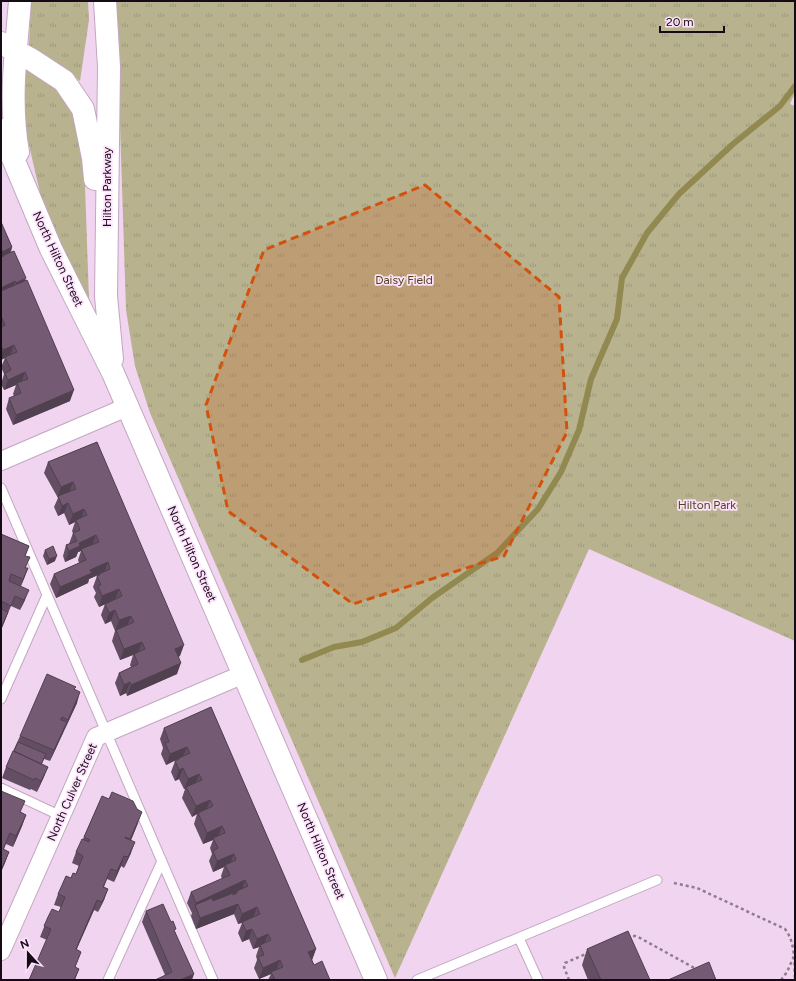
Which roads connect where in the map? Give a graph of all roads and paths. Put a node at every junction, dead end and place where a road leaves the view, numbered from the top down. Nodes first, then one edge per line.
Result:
1 (20, 1) edge
2 (105, 1) edge
3 (8, 47) edge
4 (1, 130) edge
5 (24, 185) junction
6 (106, 274) junction
7 (113, 373) junction
8 (127, 407) junction
9 (1, 461) edge
10 (1, 488) edge
11 (47, 595) junction
12 (244, 674) junction
13 (1, 699) edge
14 (106, 732) junction
15 (1, 788) edge
16 (61, 816) junction
17 (162, 861) junction
18 (657, 880) dead end
19 (674, 883) dead end
20 (626, 936) edge
21 (519, 938) junction
22 (1, 951) edge
23 (592, 951) edge
24 (794, 956) edge
25 (439, 971) junction
26 (703, 972) edge
27 (108, 980) edge
28 (213, 980) edge
29 (376, 980) edge
30 (417, 980) edge
31 (443, 980) edge
32 (538, 980) edge
33 (569, 980) edge
34 (781, 980) edge
35 (795, 980) edge

1 - 3 main road
2 - 6 main road, Hilton Parkway
3 - 5 main road
3 - 6 main road
4 - 5 main road, North Hilton Street
5 - 7 main road, North Hilton Street
6 - 7 main road, Hilton Parkway
7 - 8 main road, North Hilton Street
8 - 9 street
8 - 12 main road, North Hilton Street
10 - 11 lane
11 - 13 lane
11 - 14 lane
12 - 14 street, North Culver Street
12 - 29 main road, North Hilton Street
14 - 16 street, North Culver Street
14 - 17 lane
15 - 16 lane
16 - 22 street, North Culver Street
17 - 27 lane
17 - 28 lane
18 - 21 lane
19 - 24 path
20 - 26 path
21 - 25 lane
21 - 32 lane
23 - 33 path
24 - 34 path
24 - 35 path
25 - 30 lane
25 - 31 lane

